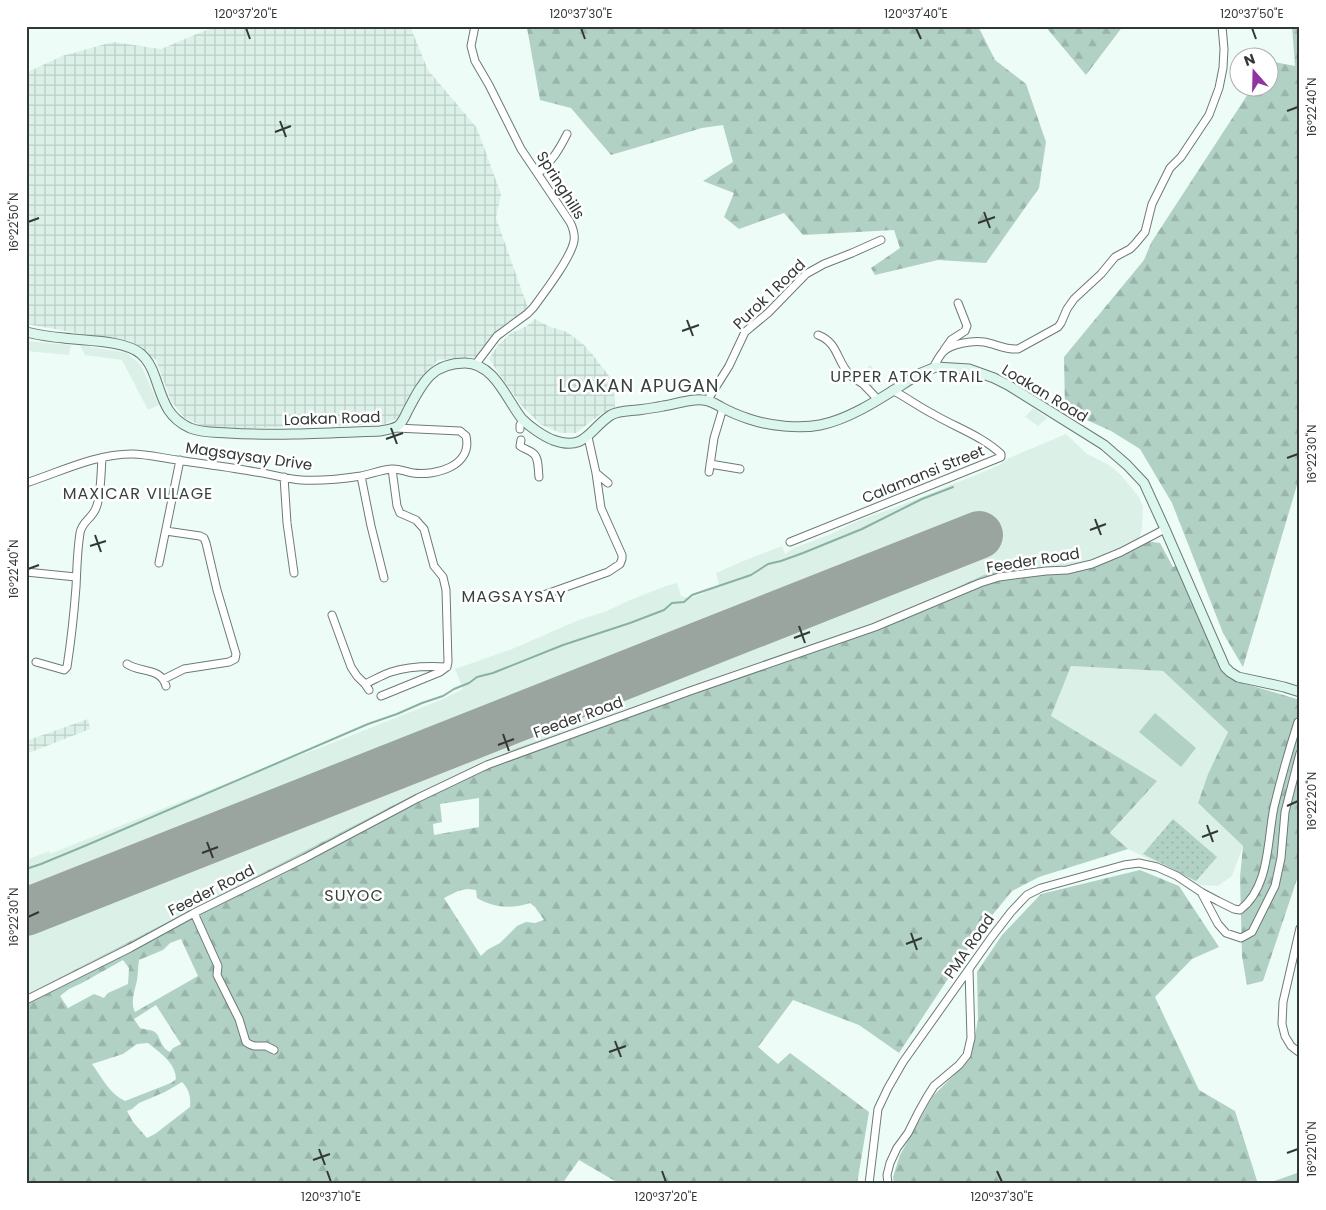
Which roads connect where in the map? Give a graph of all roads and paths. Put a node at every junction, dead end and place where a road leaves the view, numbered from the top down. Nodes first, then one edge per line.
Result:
1 (475, 26) edge
2 (1222, 26) edge
3 (568, 134) dead end
4 (538, 174) junction
5 (881, 240) dead end
6 (958, 303) dead end
7 (26, 332) edge
8 (818, 335) dead end
9 (944, 351) junction
10 (476, 365) junction
11 (932, 368) junction
12 (892, 390) junction
13 (877, 399) junction
14 (707, 401) junction
15 (723, 408) junction
16 (523, 420) junction
17 (396, 428) junction
18 (520, 429) dead end
19 (588, 437) junction
20 (521, 440) dead end
21 (102, 458) junction
22 (180, 460) junction
23 (710, 464) junction
24 (392, 469) junction
25 (740, 469) dead end
26 (709, 472) dead end
27 (596, 473) junction
28 (361, 476) junction
29 (284, 477) junction
30 (539, 477) dead end
31 (26, 483) edge
32 (608, 483) dead end
33 (1166, 529) junction
34 (166, 531) junction
35 (790, 542) dead end
36 (159, 563) dead end
37 (26, 572) edge
38 (294, 574) dead end
39 (76, 577) junction
40 (384, 578) dead end
41 (538, 597) dead end
42 (332, 615) dead end
43 (36, 662) dead end
44 (127, 664) dead end
45 (447, 667) junction
46 (1300, 692) edge
47 (381, 696) dead end
48 (1298, 722) dead end
49 (1289, 749) junction
50 (1300, 752) edge
51 (1201, 892) junction
52 (194, 914) junction
53 (1300, 928) edge
54 (969, 970) junction
55 (26, 1000) edge
56 (274, 1050) dead end
57 (1300, 1054) edge
58 (869, 1184) edge
59 (888, 1184) edge

1 - 4 street, Springhills
2 - 9 street
3 - 4 street
4 - 10 street, Springhills
5 - 14 street, Purok 1 Road
6 - 9 street
7 - 17 main road, Loakan Road
8 - 13 street
9 - 11 street
10 - 16 main road
10 - 17 main road, Loakan Road
11 - 12 main road, Loakan Road
11 - 33 main road, Loakan Road
12 - 13 main road, Loakan Road
12 - 35 street, Calamansi Street
13 - 15 main road, Loakan Road
14 - 15 main road, Loakan Road
14 - 19 main road, Loakan Road
15 - 23 street
16 - 18 street
16 - 19 main road
17 - 24 street, Magsaysay Drive
19 - 27 street
20 - 30 street
21 - 22 street, Magsaysay Drive
21 - 31 street, Magsaysay Drive
21 - 39 street
22 - 29 street, Magsaysay Drive
22 - 34 street
23 - 25 street
23 - 26 street
24 - 28 street, Magsaysay Drive
24 - 45 street
27 - 32 street
27 - 41 street
28 - 29 street, Magsaysay Drive
28 - 40 street
29 - 38 street
33 - 46 main road, Loakan Road
33 - 52 street, Feeder Road
34 - 36 street
34 - 44 street
37 - 39 street
39 - 43 street
42 - 45 street
45 - 47 street
48 - 49 street, PMA Road
49 - 50 street
49 - 51 street, PMA Road
50 - 51 street, PMA Road
51 - 54 street, PMA Road
52 - 55 street, Feeder Road
52 - 56 street
53 - 57 street
54 - 58 street, PMA Road
54 - 59 street

